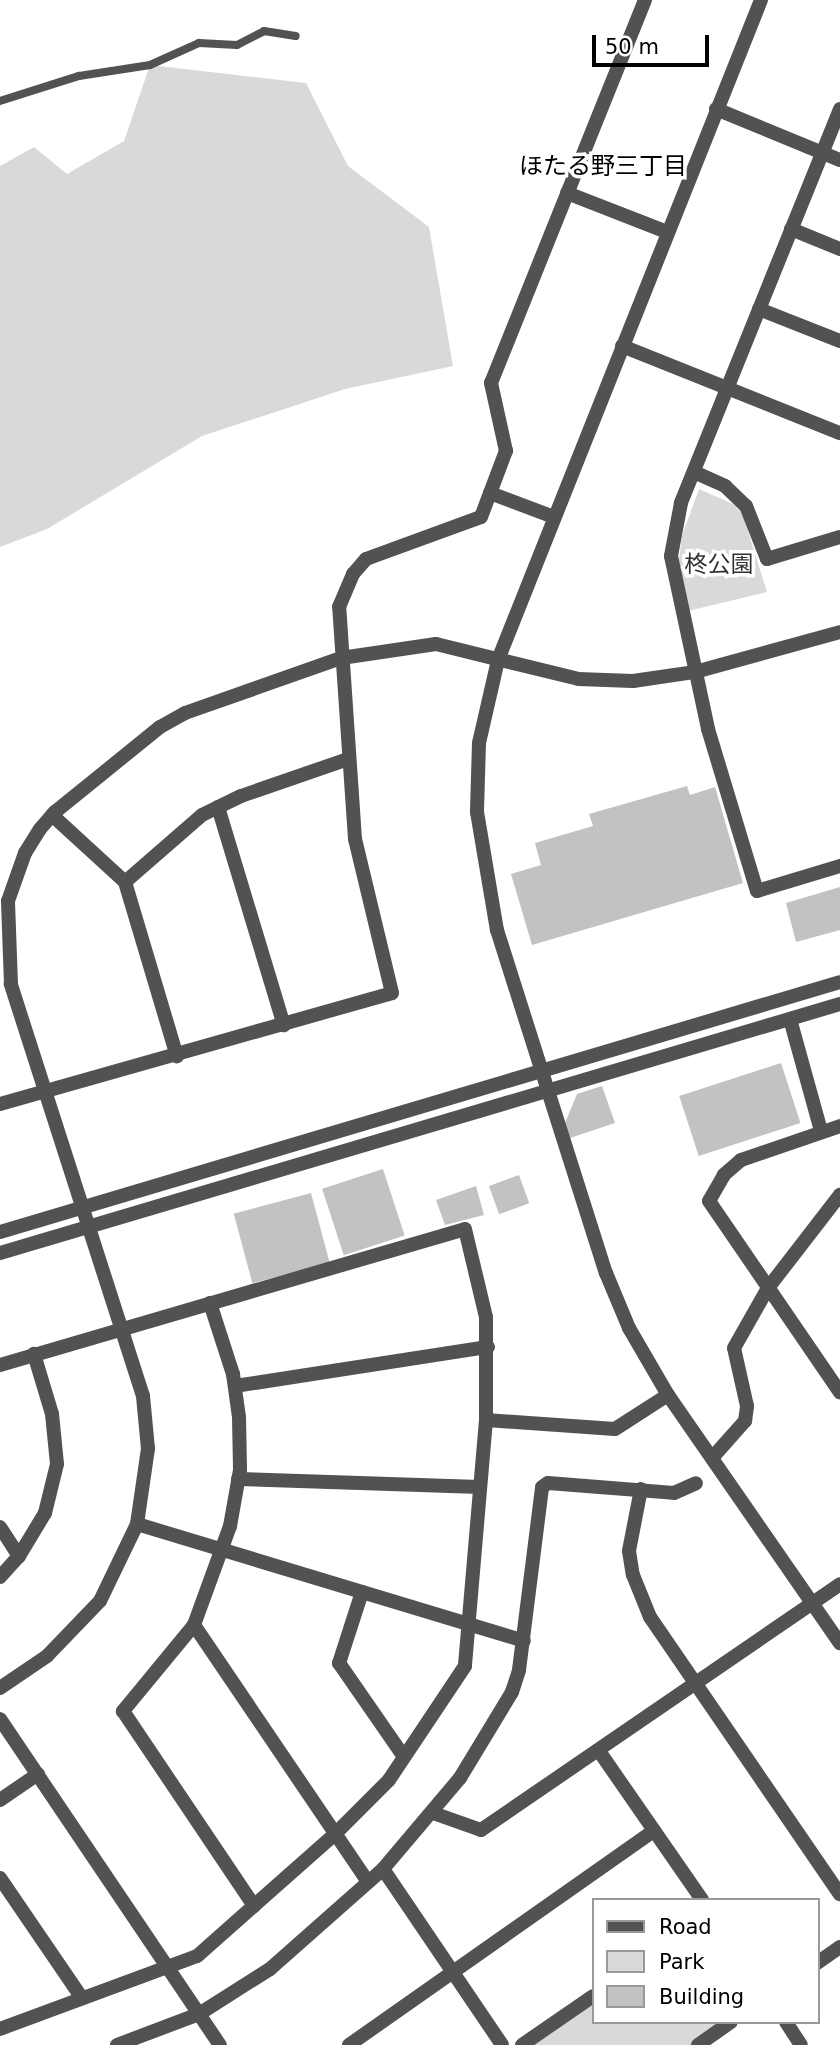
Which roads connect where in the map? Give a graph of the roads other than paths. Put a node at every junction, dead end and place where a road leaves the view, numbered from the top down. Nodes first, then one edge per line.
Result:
1 (645, 0) edge
2 (761, 0) edge
3 (296, 36) dead end
4 (0, 101) edge
5 (840, 109) edge
6 (716, 110) junction
7 (822, 152) junction
8 (840, 159) edge
9 (567, 193) junction
10 (792, 229) junction
11 (667, 232) junction
12 (840, 249) edge
13 (759, 309) junction
14 (840, 341) edge
15 (622, 346) junction
16 (727, 388) junction
17 (840, 433) edge
18 (694, 472) junction
19 (490, 493) junction
20 (554, 517) junction
21 (840, 537) edge
22 (840, 632) edge
23 (341, 658) junction
24 (498, 660) junction
25 (695, 672) junction
26 (348, 759) junction
27 (218, 807) junction
28 (52, 815) junction
29 (840, 866) edge
30 (125, 881) junction
31 (4, 912) edge
32 (840, 982) edge
33 (840, 1004) edge
34 (790, 1019) junction
35 (284, 1025) junction
36 (177, 1056) junction
37 (542, 1069) junction
38 (548, 1091) junction
39 (43, 1094) junction
40 (0, 1104) edge
41 (840, 1126) edge
42 (821, 1131) junction
43 (839, 1200) edge
44 (79, 1207) junction
45 (86, 1228) junction
46 (0, 1232) edge
47 (0, 1253) edge
48 (768, 1288) junction
49 (210, 1303) junction
50 (119, 1331) junction
51 (488, 1347) junction
52 (34, 1354) junction
53 (0, 1365) edge
54 (235, 1386) junction
55 (840, 1392) edge
56 (668, 1395) junction
57 (486, 1420) junction
58 (712, 1458) junction
59 (238, 1479) junction
60 (696, 1483) dead end
61 (480, 1487) junction
62 (641, 1489) junction
63 (137, 1524) junction
64 (0, 1527) edge
65 (223, 1550) junction
66 (19, 1556) junction
67 (0, 1577) edge
68 (840, 1584) edge
69 (362, 1592) junction
70 (812, 1603) junction
71 (469, 1624) junction
72 (194, 1625) junction
73 (524, 1641) junction
74 (840, 1643) edge
75 (697, 1683) junction
76 (0, 1689) edge
77 (0, 1719) edge
78 (599, 1751) junction
79 (404, 1757) junction
80 (38, 1774) junction
81 (0, 1800) edge
82 (433, 1813) junction
83 (654, 1831) junction
84 (335, 1834) junction
85 (383, 1869) junction
86 (0, 1878) edge
87 (368, 1882) junction
88 (840, 1894) edge
89 (701, 1898) edge
90 (254, 1906) junction
91 (840, 1947) edge
92 (819, 1962) edge
93 (167, 1966) junction
94 (452, 1973) junction
95 (592, 1997) edge
96 (82, 1998) junction
97 (199, 2014) junction
98 (728, 2024) edge
99 (787, 2024) edge
100 (0, 2029) edge
101 (117, 2045) edge
102 (220, 2045) edge
103 (349, 2045) edge
104 (502, 2045) edge
105 (523, 2045) edge
106 (698, 2045) edge
107 (801, 2045) edge

1 - 9 street
2 - 6 street
3 - 4 lane
5 - 7 street
6 - 7 street
6 - 11 street
7 - 8 street
7 - 10 street
9 - 11 street
9 - 19 street
10 - 12 street
10 - 13 street
11 - 15 street
13 - 14 street
13 - 16 street
15 - 16 street
15 - 20 street
16 - 17 street
16 - 18 street
18 - 21 street
18 - 25 street
19 - 20 street
19 - 23 street
20 - 24 street
22 - 25 street
23 - 24 street
23 - 26 street
23 - 28 street
24 - 25 street
24 - 37 street
25 - 29 street
26 - 27 street
26 - 35 street
27 - 30 street
27 - 35 street
28 - 30 street
28 - 31 street
30 - 36 street
31 - 39 street
32 - 37 street
33 - 34 street
34 - 38 street
34 - 42 street
35 - 36 street
36 - 39 street
37 - 38 street
37 - 44 street
38 - 45 street
38 - 56 street
39 - 40 street
39 - 44 street
41 - 42 street
42 - 48 street
43 - 48 street
44 - 45 street
44 - 46 street
45 - 47 street
45 - 50 street
48 - 55 street
48 - 58 street
49 - 50 street
49 - 51 street
49 - 54 street
50 - 52 street
50 - 63 street
51 - 54 street
51 - 57 street
52 - 53 street
52 - 66 street
54 - 59 street
56 - 57 street
56 - 58 street
57 - 61 street
58 - 70 street
59 - 61 street
59 - 65 street
60 - 62 street
61 - 71 street
62 - 73 street
62 - 75 street
63 - 65 street
63 - 76 street
64 - 66 street
65 - 69 street
65 - 72 street
66 - 67 street
68 - 70 street
69 - 71 street
69 - 79 street
70 - 74 street
70 - 75 street
71 - 73 street
71 - 79 street
72 - 84 street
72 - 90 street
73 - 82 street
75 - 78 street
75 - 88 street
77 - 80 street
78 - 82 street
78 - 83 street
79 - 84 street
80 - 81 street
80 - 93 street
82 - 85 street
83 - 89 street
83 - 94 street
84 - 87 street
84 - 90 street
85 - 87 street
85 - 94 street
86 - 96 street
87 - 97 street
90 - 93 street
91 - 92 street
93 - 96 street
93 - 97 street
94 - 103 street
94 - 104 street
95 - 105 street
96 - 100 street
97 - 101 street
97 - 102 street
98 - 106 street
99 - 107 street

